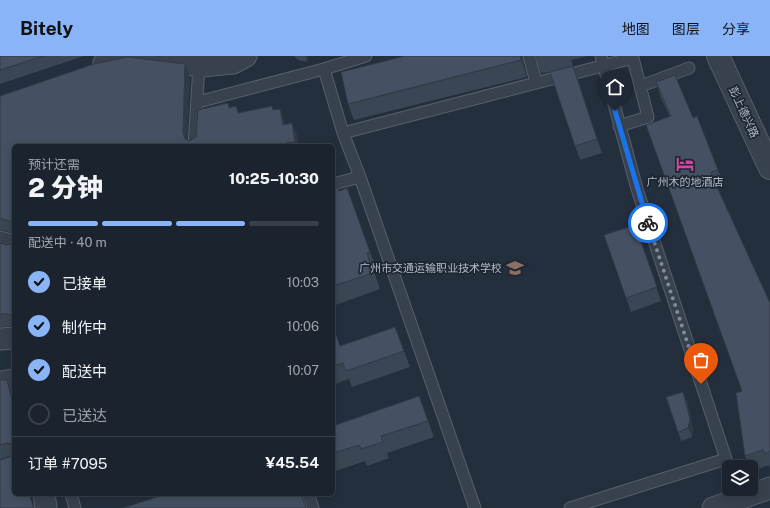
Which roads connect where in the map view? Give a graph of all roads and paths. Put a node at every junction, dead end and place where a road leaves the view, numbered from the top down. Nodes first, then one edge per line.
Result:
1 (246, 56) edge
2 (366, 56) edge
3 (529, 56) edge
4 (718, 56) edge
5 (602, 61) edge
6 (199, 65) junction
7 (89, 67) edge
8 (689, 68) dead end
9 (324, 69) junction
10 (536, 82) junction
11 (641, 86) junction
12 (198, 102) junction
13 (619, 126) junction
14 (343, 133) junction
15 (194, 144) edge
16 (770, 168) edge
17 (360, 177) junction
18 (335, 183) edge
19 (0, 242) edge
20 (12, 245) edge
21 (12, 338) edge
22 (0, 339) edge
23 (12, 380) edge
24 (0, 382) edge
25 (770, 488) edge
26 (44, 496) edge
27 (72, 496) edge
28 (309, 496) edge
29 (46, 508) edge
30 (75, 508) edge
31 (313, 508) edge
32 (476, 508) edge
33 (570, 508) edge
34 (713, 508) edge

1 - 6 street
2 - 9 lane
3 - 10 lane
4 - 16 street, 彭上德兴路
5 - 10 lane
5 - 11 lane
5 - 13 lane
6 - 7 street
6 - 12 lane
8 - 11 lane
9 - 12 lane
9 - 14 lane
10 - 14 lane
11 - 13 lane
12 - 15 lane
13 - 33 lane
14 - 17 lane
17 - 18 lane
17 - 32 lane
19 - 20 street
21 - 22 street
23 - 24 street
25 - 34 street
26 - 29 street
27 - 30 lane
28 - 31 lane

